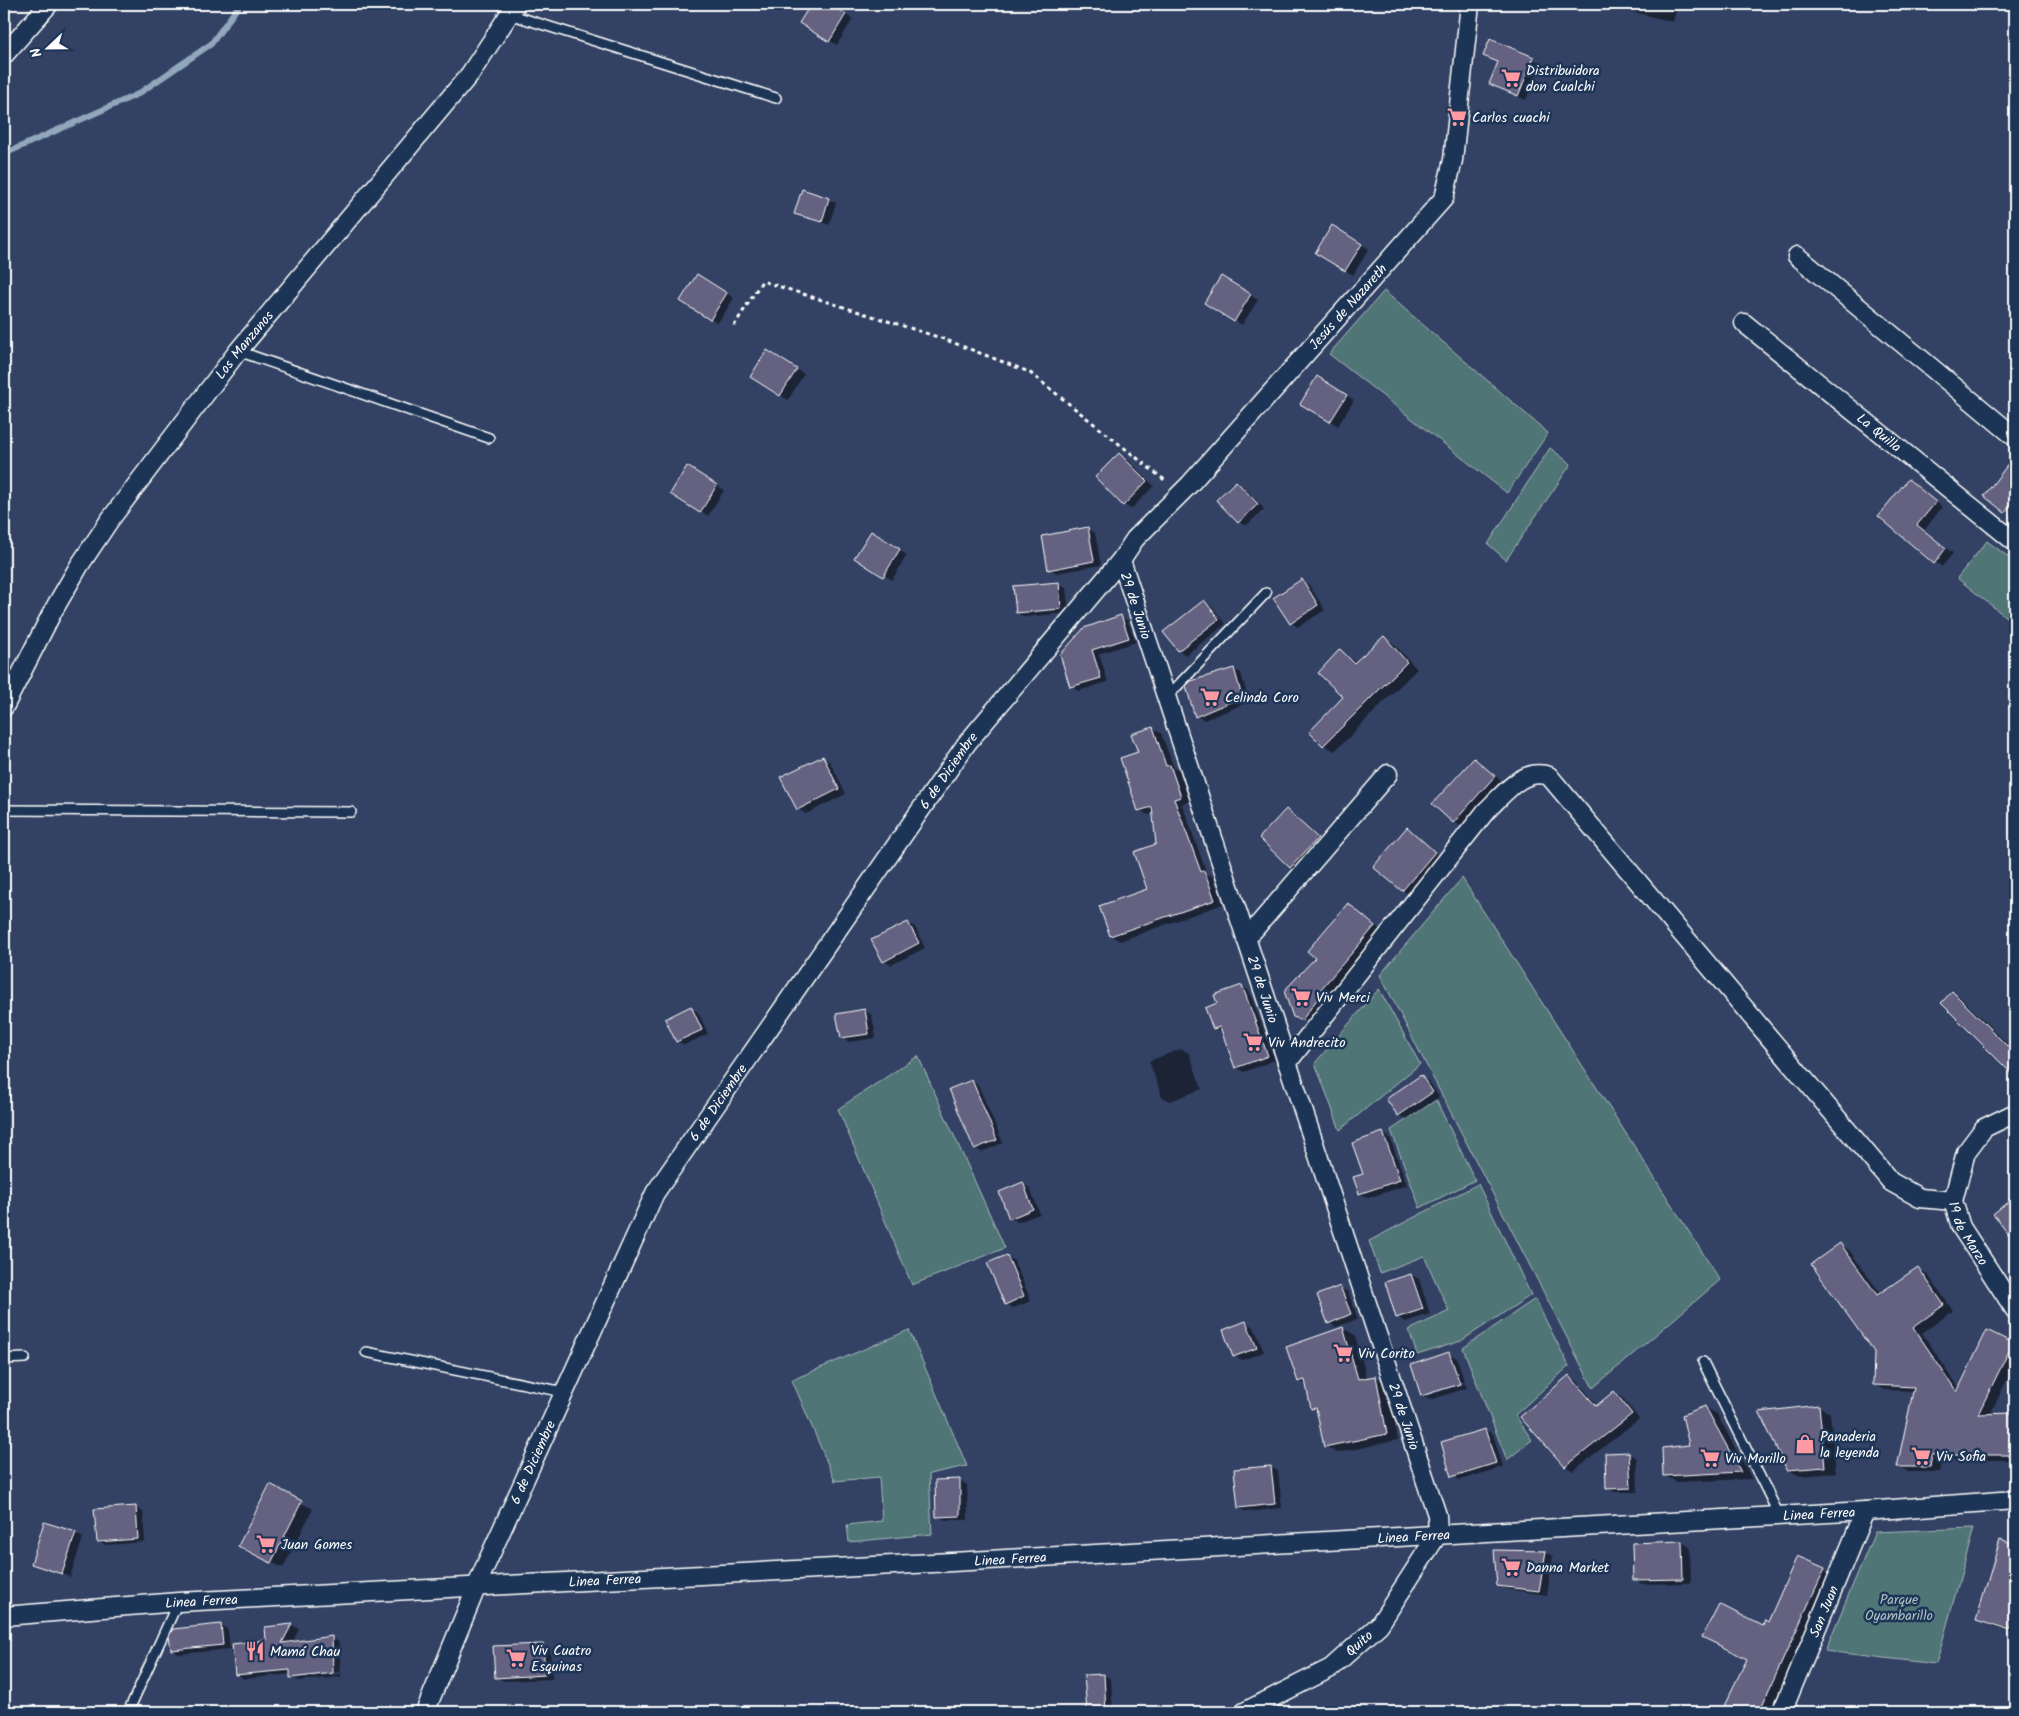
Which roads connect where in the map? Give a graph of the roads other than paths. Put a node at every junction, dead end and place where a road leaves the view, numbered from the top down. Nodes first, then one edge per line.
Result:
1 (49, 4) edge
2 (1470, 4) edge
3 (512, 9) edge
4 (4, 55) edge
5 (776, 98) dead end
6 (1797, 256) dead end
7 (1744, 322) dead end
8 (238, 351) junction
9 (2015, 437) edge
10 (489, 438) dead end
11 (2015, 542) edge
12 (1122, 560) junction
13 (1266, 593) dead end
14 (1166, 697) junction
15 (4, 707) edge
16 (1388, 774) dead end
17 (4, 810) edge
18 (351, 812) dead end
19 (1246, 939) junction
20 (1287, 1063) junction
21 (2015, 1114) edge
22 (1953, 1201) junction
23 (2015, 1310) edge
24 (366, 1352) dead end
25 (4, 1358) edge
26 (25, 1358) dead end
27 (1703, 1362) dead end
28 (564, 1392) junction
29 (2015, 1500) edge
30 (1864, 1511) junction
31 (1779, 1516) junction
32 (1438, 1534) junction
33 (477, 1586) junction
34 (178, 1602) junction
35 (4, 1616) edge
36 (128, 1712) edge
37 (425, 1712) edge
38 (1244, 1712) edge
39 (1782, 1712) edge

1 - 4 street
2 - 12 street, Jesús de Nazareth
3 - 5 lane
3 - 8 street, Los Manzanos
6 - 9 street
7 - 11 street, La Quilla
8 - 10 lane
8 - 15 street, Los Manzanos
12 - 14 street, 29 de Junio
12 - 28 street, 6 de Diciembre
13 - 14 lane
14 - 19 street, 29 de Junio
16 - 19 street
17 - 18 lane
19 - 20 street, 29 de Junio
20 - 22 street
20 - 32 street, 29 de Junio
21 - 22 street, 19 de Marzo
22 - 23 street, 19 de Marzo
24 - 28 lane
25 - 26 lane
27 - 31 lane
28 - 33 street, 6 de Diciembre
29 - 30 street, Linea Ferrea
30 - 31 street, Linea Ferrea
30 - 39 street, San Juan
31 - 32 street, Linea Ferrea
32 - 33 street, Linea Ferrea
32 - 38 street, Quito
33 - 34 street, Linea Ferrea
33 - 37 street, 6 de Diciembre
34 - 35 street, Linea Ferrea
34 - 36 lane

